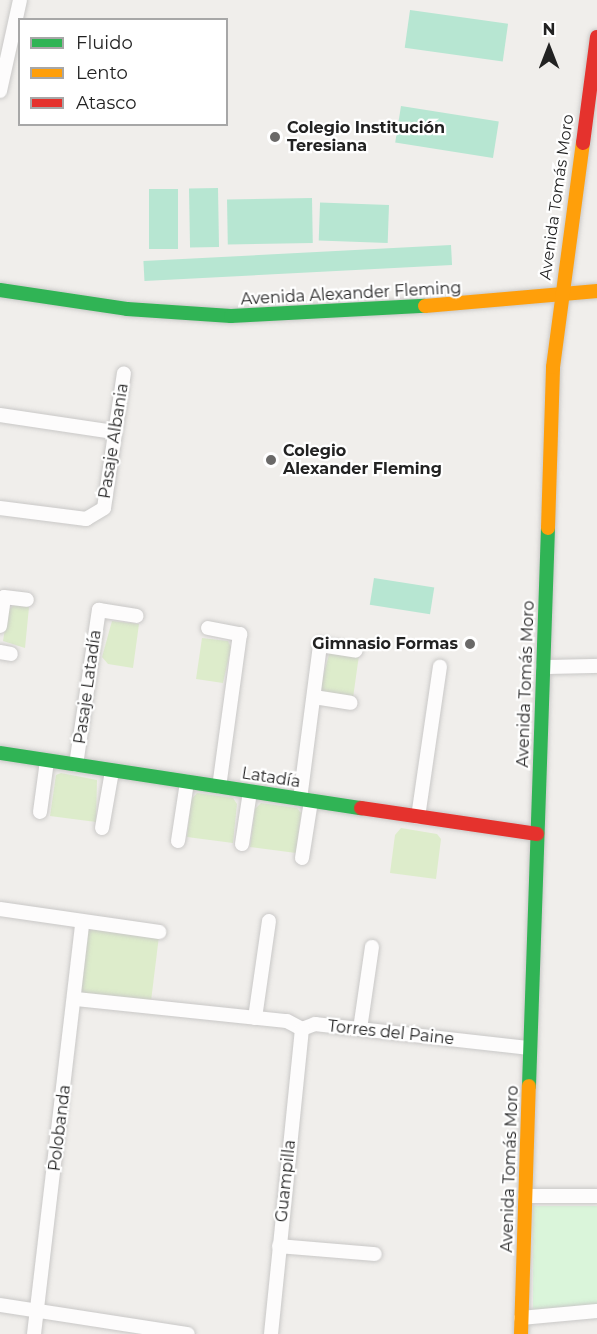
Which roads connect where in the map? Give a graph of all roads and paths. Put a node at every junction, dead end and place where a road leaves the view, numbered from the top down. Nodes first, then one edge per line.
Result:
1 (20, 0) edge
2 (597, 37) edge
3 (0, 91) edge
4 (0, 290) edge
5 (597, 291) edge
6 (560, 296) junction
7 (124, 373) dead end
8 (0, 415) edge
9 (114, 432) junction
10 (0, 508) edge
11 (27, 600) dead end
12 (136, 616) dead end
13 (0, 626) edge
14 (208, 628) dead end
15 (356, 651) dead end
16 (597, 666) edge
17 (440, 667) dead end
18 (543, 667) junction
19 (314, 697) junction
20 (351, 703) dead end
21 (0, 753) edge
22 (47, 760) junction
23 (76, 765) junction
24 (112, 771) junction
25 (187, 782) junction
26 (219, 787) junction
27 (250, 792) junction
28 (305, 800) junction
29 (40, 812) dead end
30 (418, 817) junction
31 (102, 828) dead end
32 (537, 834) junction
33 (178, 841) dead end
34 (243, 844) dead end
35 (302, 858) dead end
36 (0, 909) edge
37 (269, 921) dead end
38 (82, 923) junction
39 (159, 932) dead end
40 (372, 947) dead end
41 (76, 999) junction
42 (255, 1018) junction
43 (302, 1029) junction
44 (360, 1029) junction
45 (530, 1048) junction
46 (525, 1196) junction
47 (597, 1196) edge
48 (279, 1246) junction
49 (375, 1254) dead end
50 (0, 1305) edge
51 (37, 1310) junction
52 (597, 1311) edge
53 (521, 1318) junction
54 (34, 1334) edge
55 (188, 1334) edge
56 (271, 1334) edge
57 (521, 1334) edge

1 - 3 street
2 - 6 main road, Avenida Tomás Moro
4 - 6 main road, Avenida Alexander Fleming
5 - 6 main road, Avenida Alexander Fleming
6 - 18 main road, Avenida Tomás Moro
7 - 9 street, Pasaje Albania
8 - 9 street
9 - 10 street, Pasaje Albania
11 - 13 street
12 - 23 street, Pasaje Latadía
14 - 26 street
15 - 19 street
16 - 18 street
17 - 30 street
18 - 32 main road, Avenida Tomás Moro
19 - 20 street
19 - 28 street
21 - 22 main road, Latadía
22 - 23 main road, Latadía
22 - 29 street
23 - 24 main road, Latadía
24 - 25 main road, Latadía
24 - 31 street
25 - 26 main road, Latadía
25 - 33 street
26 - 27 main road, Latadía
27 - 28 main road, Latadía
27 - 34 street
28 - 30 main road, Latadía
28 - 35 street
30 - 32 main road, Latadía
32 - 45 main road, Avenida Tomás Moro
36 - 38 street
37 - 42 street
38 - 39 street
38 - 41 street, Polobanda
40 - 44 street
41 - 42 street, Torres del Paine
41 - 51 street, Polobanda
42 - 43 street, Torres del Paine
43 - 44 street, Torres del Paine
43 - 48 street, Guampilla
44 - 45 street, Torres del Paine
45 - 46 main road, Avenida Tomás Moro
46 - 47 street
46 - 53 main road, Avenida Tomás Moro
48 - 49 street
48 - 56 street, Guampilla
50 - 51 street
51 - 54 street, Polobanda
51 - 55 street
52 - 53 street
53 - 57 main road, Avenida Tomás Moro

